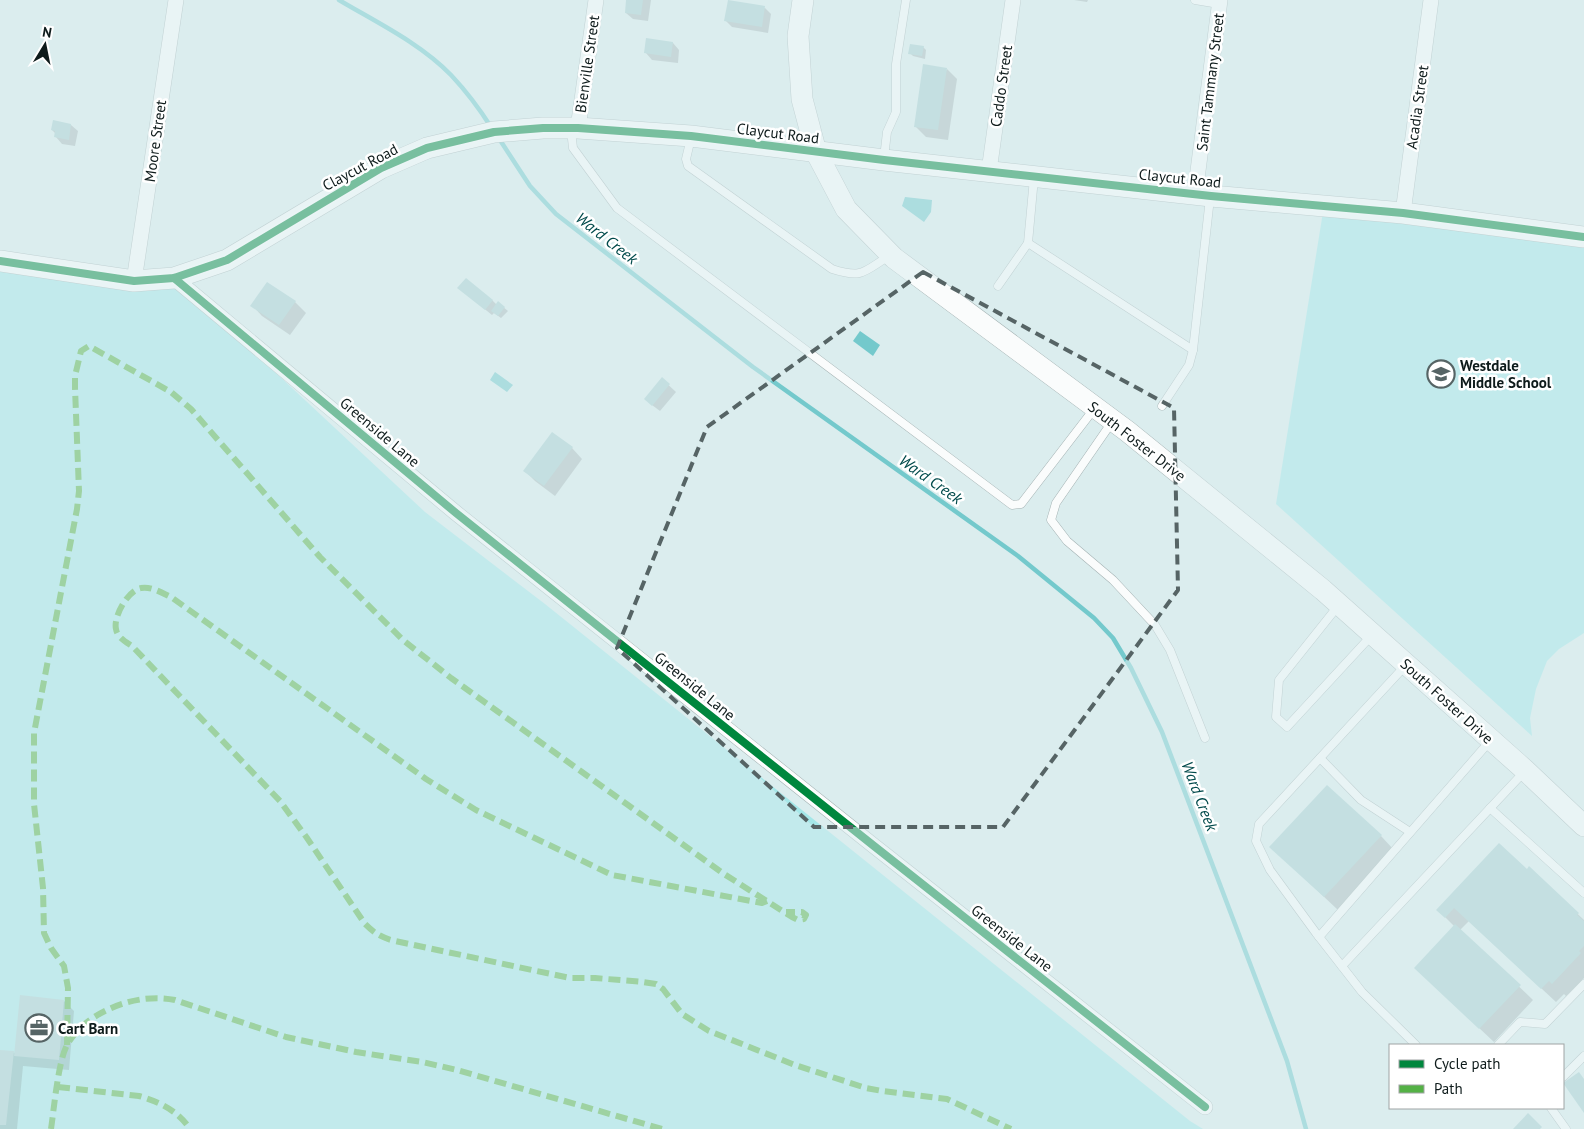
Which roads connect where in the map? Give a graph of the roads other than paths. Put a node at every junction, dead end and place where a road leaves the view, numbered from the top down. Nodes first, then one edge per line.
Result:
1 (176, 0) edge
2 (596, 0) edge
3 (803, 0) edge
4 (906, 0) edge
5 (1012, 0) edge
6 (1195, 0) edge
7 (1432, 0) edge
8 (1220, 2) edge
9 (575, 128) junction
10 (692, 136) junction
11 (816, 152) junction
12 (884, 160) junction
13 (989, 171) junction
14 (1034, 176) junction
15 (1203, 195) junction
16 (1403, 213) junction
17 (1584, 237) edge
18 (1028, 243) junction
19 (891, 255) junction
20 (0, 261) edge
21 (174, 278) junction
22 (134, 281) junction
23 (998, 286) dead end
24 (1193, 350) junction
25 (1162, 406) dead end
26 (1095, 407) junction
27 (1113, 421) junction
28 (1340, 605) junction
29 (1372, 634) junction
30 (1406, 665) junction
31 (1205, 738) dead end
32 (1491, 740) junction
33 (1320, 758) junction
34 (1525, 770) junction
35 (1490, 808) junction
36 (1584, 826) edge
37 (1410, 832) junction
38 (1584, 893) edge
39 (1319, 937) junction
40 (1342, 966) junction
41 (1584, 984) edge
42 (1415, 1044) edge
43 (1499, 1044) edge
44 (1584, 1056) edge
45 (1564, 1076) edge
46 (1205, 1107) dead end
47 (1553, 1109) edge
48 (1566, 1129) edge

1 - 22 street, Moore Street
2 - 9 street, Bienville Street
3 - 11 street, South Foster Drive
4 - 12 lane
5 - 13 street, Caddo Street
6 - 8 lane
7 - 16 street, Acadia Street
8 - 15 street, Saint Tammany Street
9 - 10 street, Claycut Road
9 - 21 street, Claycut Road
9 - 26 lane
10 - 11 street, Claycut Road
10 - 19 lane
11 - 12 street, Claycut Road
11 - 19 street, South Foster Drive
12 - 13 street, Claycut Road
13 - 14 street, Claycut Road
14 - 15 street, Claycut Road
14 - 18 lane
15 - 16 street, Claycut Road
15 - 24 lane
16 - 17 street, Claycut Road
18 - 23 lane
18 - 24 lane
19 - 26 street, South Foster Drive
20 - 22 street, Claycut Road
21 - 22 street, Claycut Road
21 - 46 street, Greenside Lane
24 - 25 lane
26 - 27 street, South Foster Drive
27 - 28 street, South Foster Drive
27 - 31 lane
28 - 29 street, South Foster Drive
28 - 29 lane
29 - 30 street, South Foster Drive
30 - 32 street, South Foster Drive
30 - 33 lane
32 - 34 street, South Foster Drive
32 - 37 lane
33 - 37 lane
33 - 39 lane
34 - 35 lane
34 - 36 street, South Foster Drive
35 - 38 lane
35 - 40 lane
37 - 39 lane
39 - 40 lane
40 - 42 lane
41 - 43 lane
44 - 45 lane
47 - 48 lane

